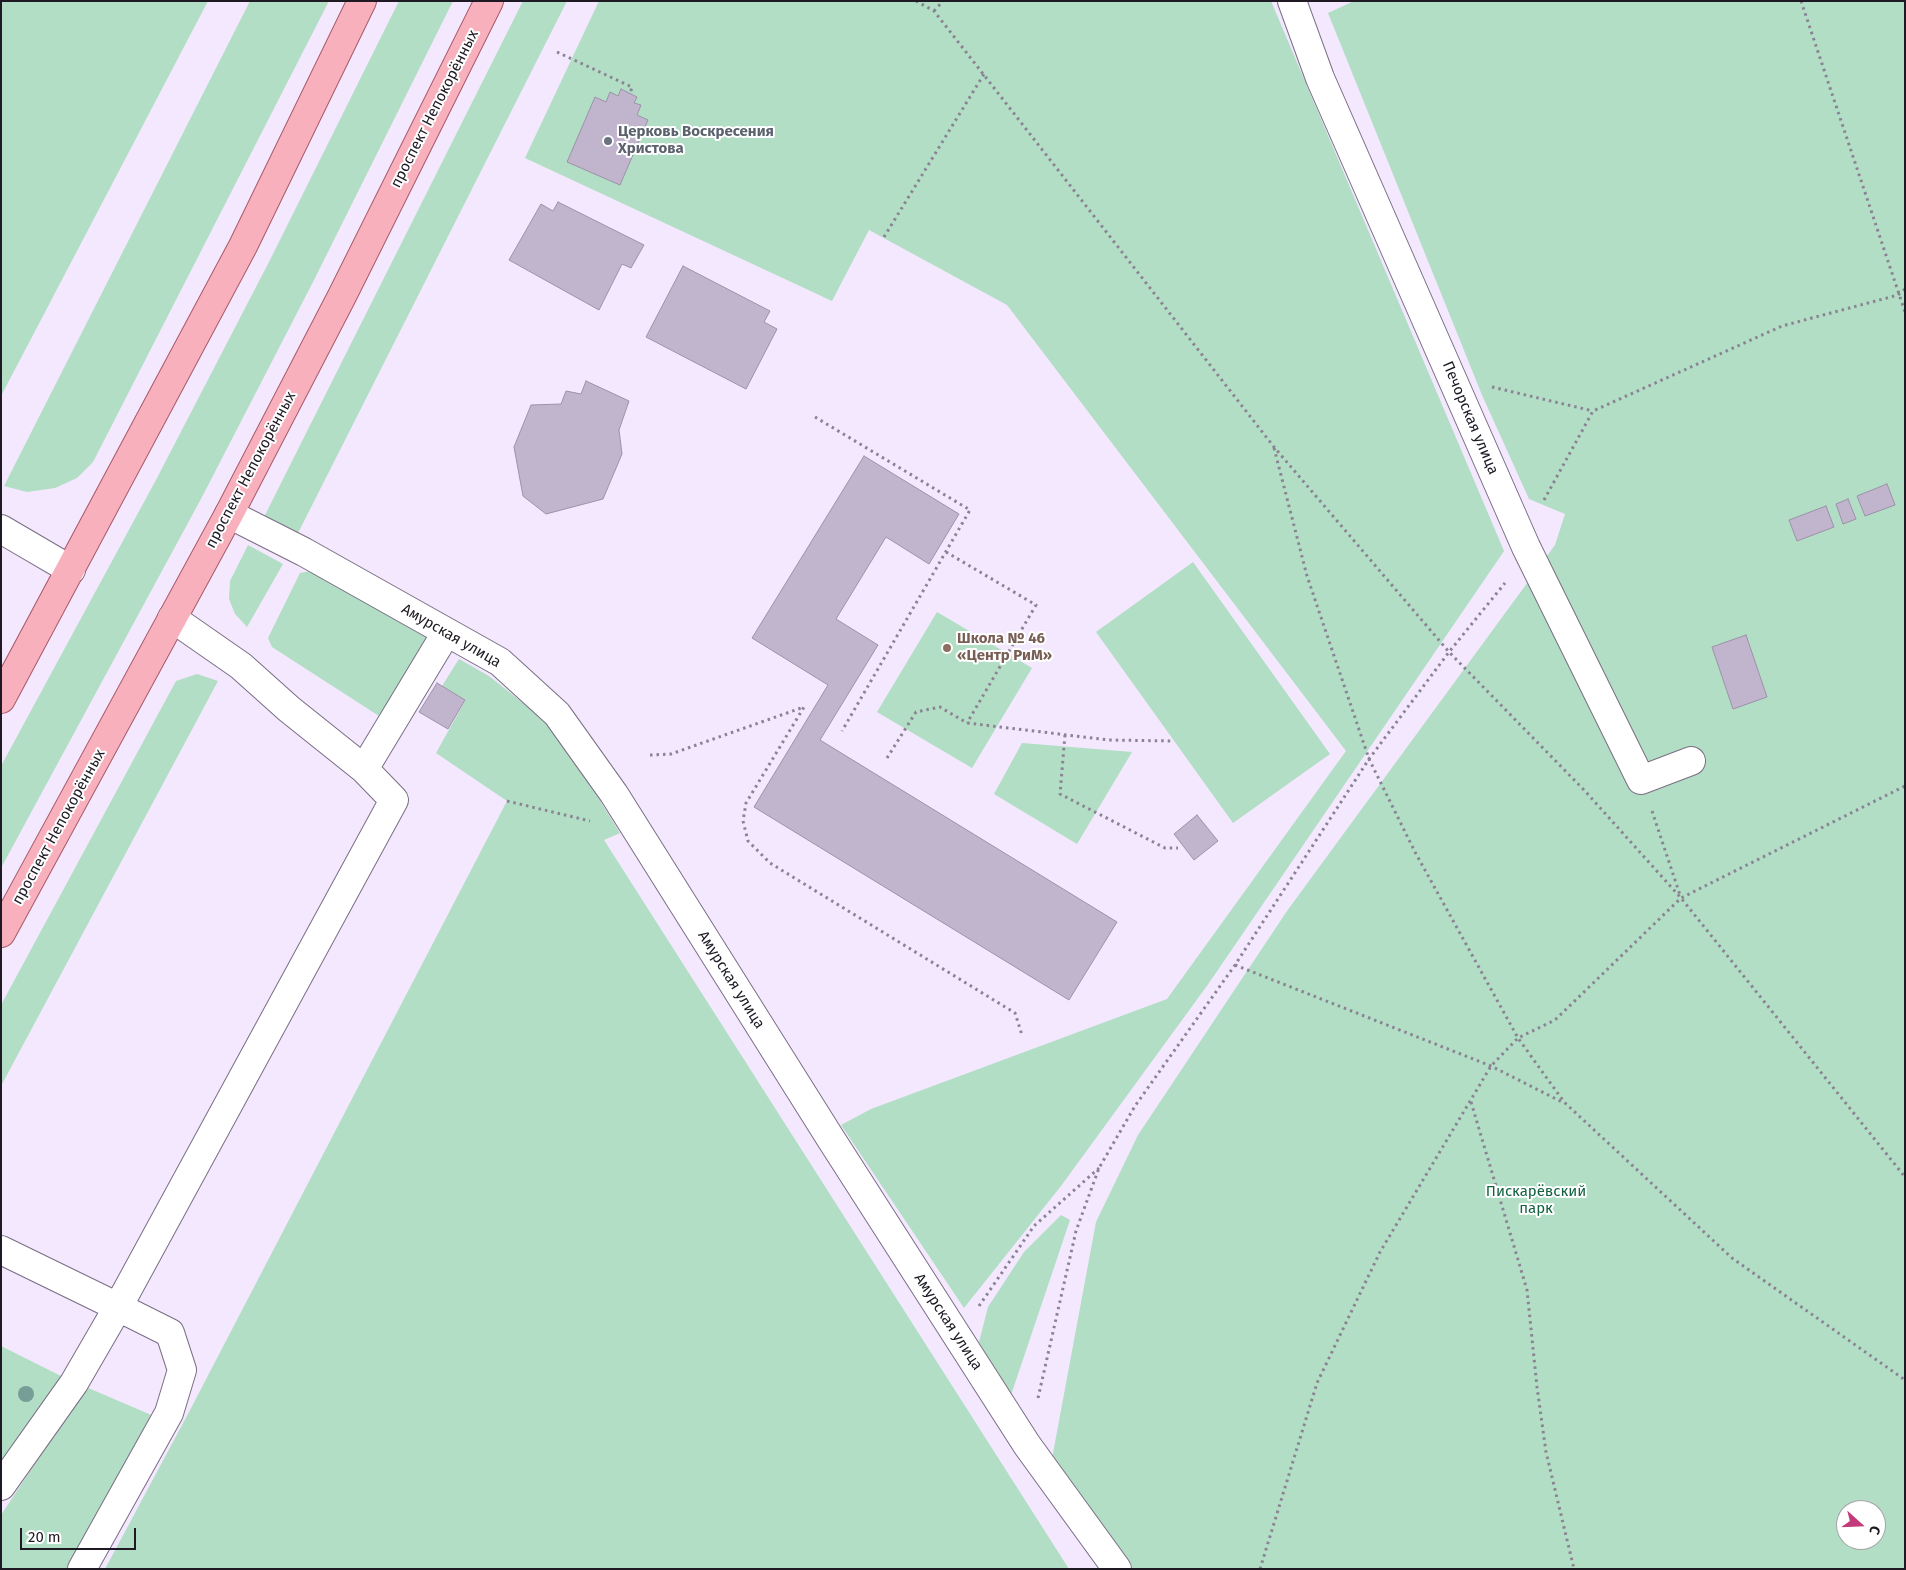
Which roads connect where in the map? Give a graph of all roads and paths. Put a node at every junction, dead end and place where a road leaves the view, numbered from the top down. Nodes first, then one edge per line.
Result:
1 (362, 1) edge
2 (489, 1) edge
3 (916, 1) edge
4 (943, 1) edge
5 (1292, 1) edge
6 (1801, 1) edge
7 (934, 11) junction
8 (557, 52) dead end
9 (984, 74) junction
10 (630, 94) dead end
11 (884, 237) dead end
12 (1905, 289) edge
13 (1898, 295) junction
14 (1905, 312) edge
15 (1453, 378) junction
16 (1593, 411) junction
17 (815, 417) dead end
18 (1274, 447) junction
19 (229, 514) junction
20 (1, 529) edge
21 (1526, 547) junction
22 (946, 552) junction
23 (71, 570) junction
24 (172, 618) junction
25 (446, 633) junction
26 (1449, 652) junction
27 (1, 699) edge
28 (967, 723) junction
29 (842, 731) dead end
30 (1065, 735) junction
31 (1174, 741) dead end
32 (650, 755) dead end
33 (887, 758) dead end
34 (1369, 759) junction
35 (1691, 761) dead end
36 (364, 769) junction
37 (1641, 780) junction
38 (1905, 786) edge
39 (507, 801) dead end
40 (628, 819) junction
41 (1178, 848) dead end
42 (1681, 898) junction
43 (1, 933) edge
44 (1235, 965) junction
45 (1022, 1035) dead end
46 (1518, 1038) junction
47 (1491, 1066) junction
48 (1471, 1102) junction
49 (1564, 1102) junction
50 (1099, 1168) junction
51 (1905, 1177) edge
52 (1, 1250) edge
53 (118, 1307) junction
54 (957, 1336) junction
55 (1905, 1380) edge
56 (1027, 1445) junction
57 (1, 1486) edge
58 (82, 1569) edge
59 (1117, 1569) edge
60 (1260, 1569) edge
61 (1574, 1569) edge

1 - 23 main road
2 - 19 main road, проспект Непокорённых
3 - 7 path
4 - 7 path
5 - 15 street, Печорская улица
6 - 13 path
7 - 9 path
8 - 10 path
9 - 11 path
9 - 18 path
12 - 13 path
13 - 14 path
13 - 16 path
15 - 16 path
15 - 21 street, Печорская улица
16 - 21 path
17 - 22 path
18 - 26 path
18 - 34 path
19 - 24 main road, проспект Непокорённых
19 - 25 street, Амурская улица
20 - 23 street
21 - 26 path
21 - 37 street, Печорская улица
22 - 28 path
22 - 29 path
23 - 27 main road
24 - 36 street
24 - 43 main road, проспект Непокорённых
25 - 36 street
25 - 40 street, Амурская улица
26 - 34 path
26 - 42 path
28 - 30 path
28 - 33 path
30 - 31 path
30 - 41 path
32 - 45 path
34 - 44 path
34 - 46 path
35 - 37 street
36 - 53 street
37 - 42 path
38 - 42 path
39 - 40 path
40 - 54 street, Амурская улица
42 - 46 path
42 - 51 path
44 - 47 path
44 - 50 path
46 - 47 path
46 - 49 path
47 - 48 path
47 - 49 path
48 - 60 path
48 - 61 path
49 - 55 path
50 - 54 path
50 - 56 path
52 - 53 street
53 - 57 street
53 - 58 street
54 - 56 street, Амурская улица
56 - 59 street, Амурская улица

